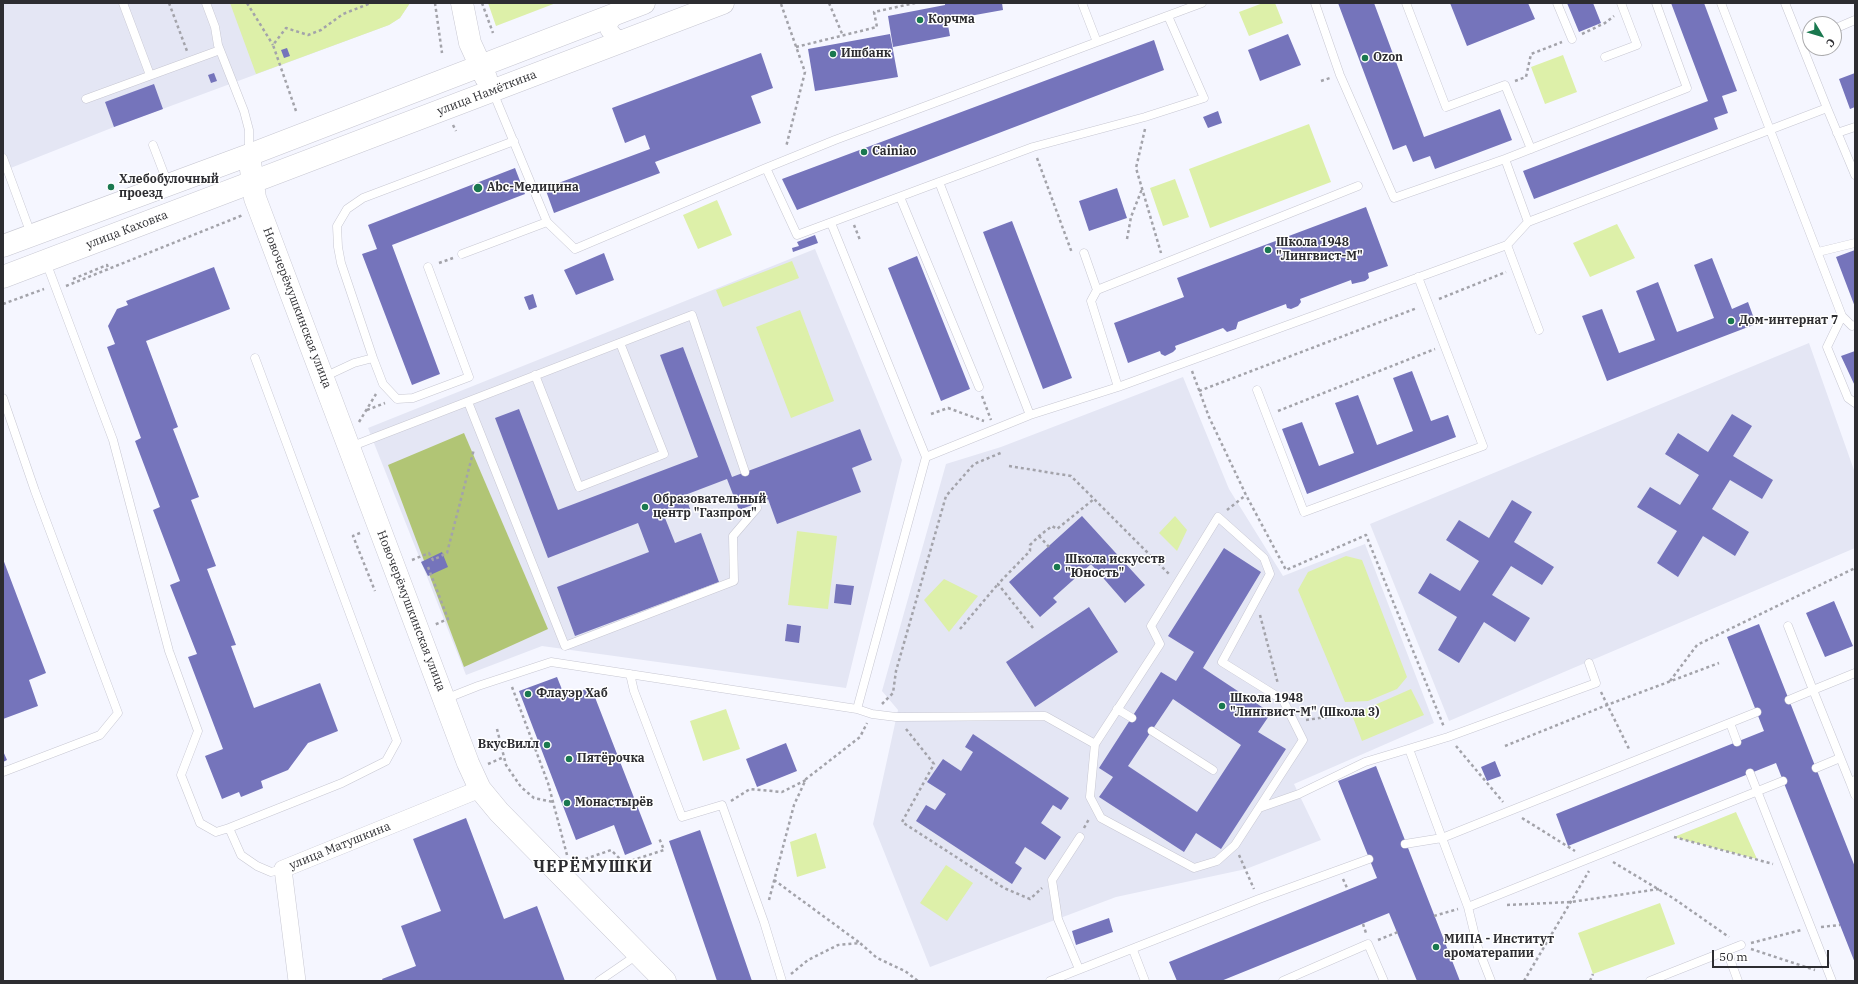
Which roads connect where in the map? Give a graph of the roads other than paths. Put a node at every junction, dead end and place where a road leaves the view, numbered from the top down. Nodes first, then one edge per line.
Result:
1 (122, 3) edge
2 (206, 3) edge
3 (462, 3) edge
4 (644, 3) edge
5 (723, 3) edge
6 (1082, 3) edge
7 (1202, 3) edge
8 (1315, 3) edge
9 (1406, 3) edge
10 (1557, 3) edge
11 (1621, 3) edge
12 (1656, 3) edge
13 (1721, 3) edge
14 (1784, 3) edge
15 (616, 14) junction
16 (1168, 16) junction
17 (1855, 20) edge
18 (1842, 26) edge
19 (627, 39) junction
20 (1572, 39) dead end
21 (1097, 42) junction
22 (1801, 42) joint
23 (220, 50) junction
24 (1605, 57) dead end
25 (480, 66) junction
26 (150, 75) junction
27 (493, 91) junction
28 (86, 99) dead end
29 (1827, 108) junction
30 (1855, 126) edge
31 (1768, 130) junction
32 (1837, 133) junction
33 (514, 141) junction
34 (153, 145) dead end
35 (1531, 149) junction
36 (249, 155) junction
37 (3, 158) edge
38 (1505, 159) junction
39 (766, 168) junction
40 (1855, 175) edge
41 (939, 182) junction
42 (252, 183) junction
43 (168, 185) junction
44 (1358, 186) dead end
45 (900, 197) junction
46 (548, 222) junction
47 (1528, 222) junction
48 (832, 223) junction
49 (31, 235) junction
50 (1855, 243) edge
51 (1507, 245) junction
52 (3, 246) edge
53 (1818, 252) junction
54 (1084, 253) dead end
55 (462, 254) road end
56 (46, 261) junction
57 (428, 267) road end
58 (3, 277) edge
59 (1418, 277) junction
60 (1097, 290) junction
61 (1842, 316) junction
62 (1855, 325) edge
63 (1539, 330) dead end
64 (620, 343) junction
65 (255, 358) dead end
66 (373, 358) junction
67 (535, 375) junction
68 (323, 377) junction
69 (979, 386) road end
70 (1118, 387) junction
71 (1257, 390) dead end
72 (3, 398) edge
73 (468, 402) junction
74 (1855, 403) edge
75 (1030, 416) junction
76 (349, 447) junction
77 (926, 457) junction
78 (746, 472) dead end
79 (756, 504) dead end
80 (1788, 626) dead end
81 (1589, 663) dead end
82 (1855, 673) edge
83 (630, 674) junction
84 (1813, 690) junction
85 (445, 699) junction
86 (1788, 700) dead end
87 (857, 709) junction
88 (1117, 709) junction
89 (1757, 712) dead end
90 (1132, 718) dead end
91 (1730, 723) junction
92 (1152, 731) dead end
93 (1737, 742) dead end
94 (1095, 744) junction
95 (1409, 748) junction
96 (1840, 758) junction
97 (1816, 768) dead end
98 (1213, 770) dead end
99 (3, 772) edge
100 (1750, 773) dead end
101 (1783, 781) dead end
102 (1852, 781) edge
103 (480, 789) junction
104 (1757, 792) junction
105 (1855, 795) edge
106 (1259, 808) junction
107 (229, 828) junction
108 (1080, 837) road end
109 (1442, 838) junction
110 (1405, 844) dead end
111 (1369, 860) dead end
112 (282, 869) junction
113 (1468, 906) junction
114 (1741, 945) road end
115 (1132, 950) junction
116 (1727, 951) junction
117 (638, 955) junction
118 (1079, 969) junction
119 (1831, 978) edge
120 (297, 981) edge
121 (599, 981) edge
122 (665, 981) edge
123 (783, 981) edge
124 (1050, 981) edge
125 (1145, 981) edge
126 (1283, 981) edge
127 (1384, 981) edge
128 (1491, 981) edge
129 (1650, 981) edge
130 (1738, 981) edge

1 - 26 lane
2 - 23 lane
3 - 25 main road
4 - 15 main road
5 - 19 main road, улица Намёткина
6 - 21 lane
7 - 16 lane
8 - 38 lane
9 - 35 lane
10 - 20 lane
11 - 24 lane
12 - 35 lane
13 - 31 lane
14 - 22 lane
15 - 19 street
15 - 25 main road
16 - 21 lane
16 - 41 lane
17 - 18 lane
19 - 27 main road, улица Намёткина
21 - 39 lane
22 - 29 lane
23 - 26 lane
23 - 36 lane
25 - 27 main road
25 - 36 main road
26 - 28 lane
27 - 33 lane
27 - 42 main road, улица Намёткина
29 - 31 lane
29 - 32 lane
30 - 32 lane
31 - 47 lane
31 - 53 lane
32 - 40 lane
33 - 46 lane
33 - 66 lane
34 - 43 lane
35 - 38 lane
36 - 42 main road, Новочерёмушкинская улица
36 - 43 main road
37 - 49 lane
38 - 47 lane
39 - 46 lane
39 - 48 lane
41 - 45 lane
41 - 75 lane
42 - 56 main road, улица Каховка
42 - 68 main road, Новочерёмушкинская улица
43 - 49 main road
44 - 60 lane
45 - 48 lane
45 - 69 lane
46 - 55 lane
47 - 51 lane
48 - 77 lane
49 - 52 main road
50 - 53 lane
51 - 59 lane
51 - 63 lane
53 - 61 lane
54 - 60 lane
56 - 58 main road, улица Каховка
56 - 107 lane
57 - 66 lane
59 - 70 lane
59 - 71 lane
60 - 70 lane
61 - 62 lane
61 - 74 lane
64 - 67 lane
64 - 67 lane
64 - 78 lane
65 - 107 lane
66 - 68 lane
67 - 73 lane
68 - 76 main road, Новочерёмушкинская улица
70 - 75 lane
72 - 99 lane
73 - 76 lane
73 - 79 lane
75 - 77 lane
76 - 85 main road, Новочерёмушкинская улица
77 - 87 lane
80 - 84 lane
81 - 95 lane
82 - 84 lane
83 - 85 lane
83 - 87 lane
83 - 123 lane
84 - 86 lane
84 - 96 lane
85 - 103 main road, Новочерёмушкинская улица
87 - 94 lane
88 - 90 lane
88 - 94 lane
88 - 106 lane
89 - 91 lane
91 - 93 lane
91 - 109 lane
92 - 98 lane
94 - 106 lane
95 - 106 lane
95 - 109 lane
96 - 97 lane
96 - 102 lane
100 - 104 lane
101 - 104 lane
102 - 105 lane
103 - 112 street, улица Матушкина
103 - 117 main road, Новочерёмушкинская улица
104 - 113 lane
104 - 119 lane
107 - 112 lane
108 - 118 lane
109 - 110 lane
109 - 113 lane
111 - 115 lane
112 - 120 street, улица Матушкина
113 - 128 lane
114 - 116 lane
115 - 118 lane
115 - 125 lane
116 - 129 lane
116 - 130 lane
117 - 121 lane
117 - 122 main road, Новочерёмушкинская улица
118 - 124 lane
126 - 127 lane

